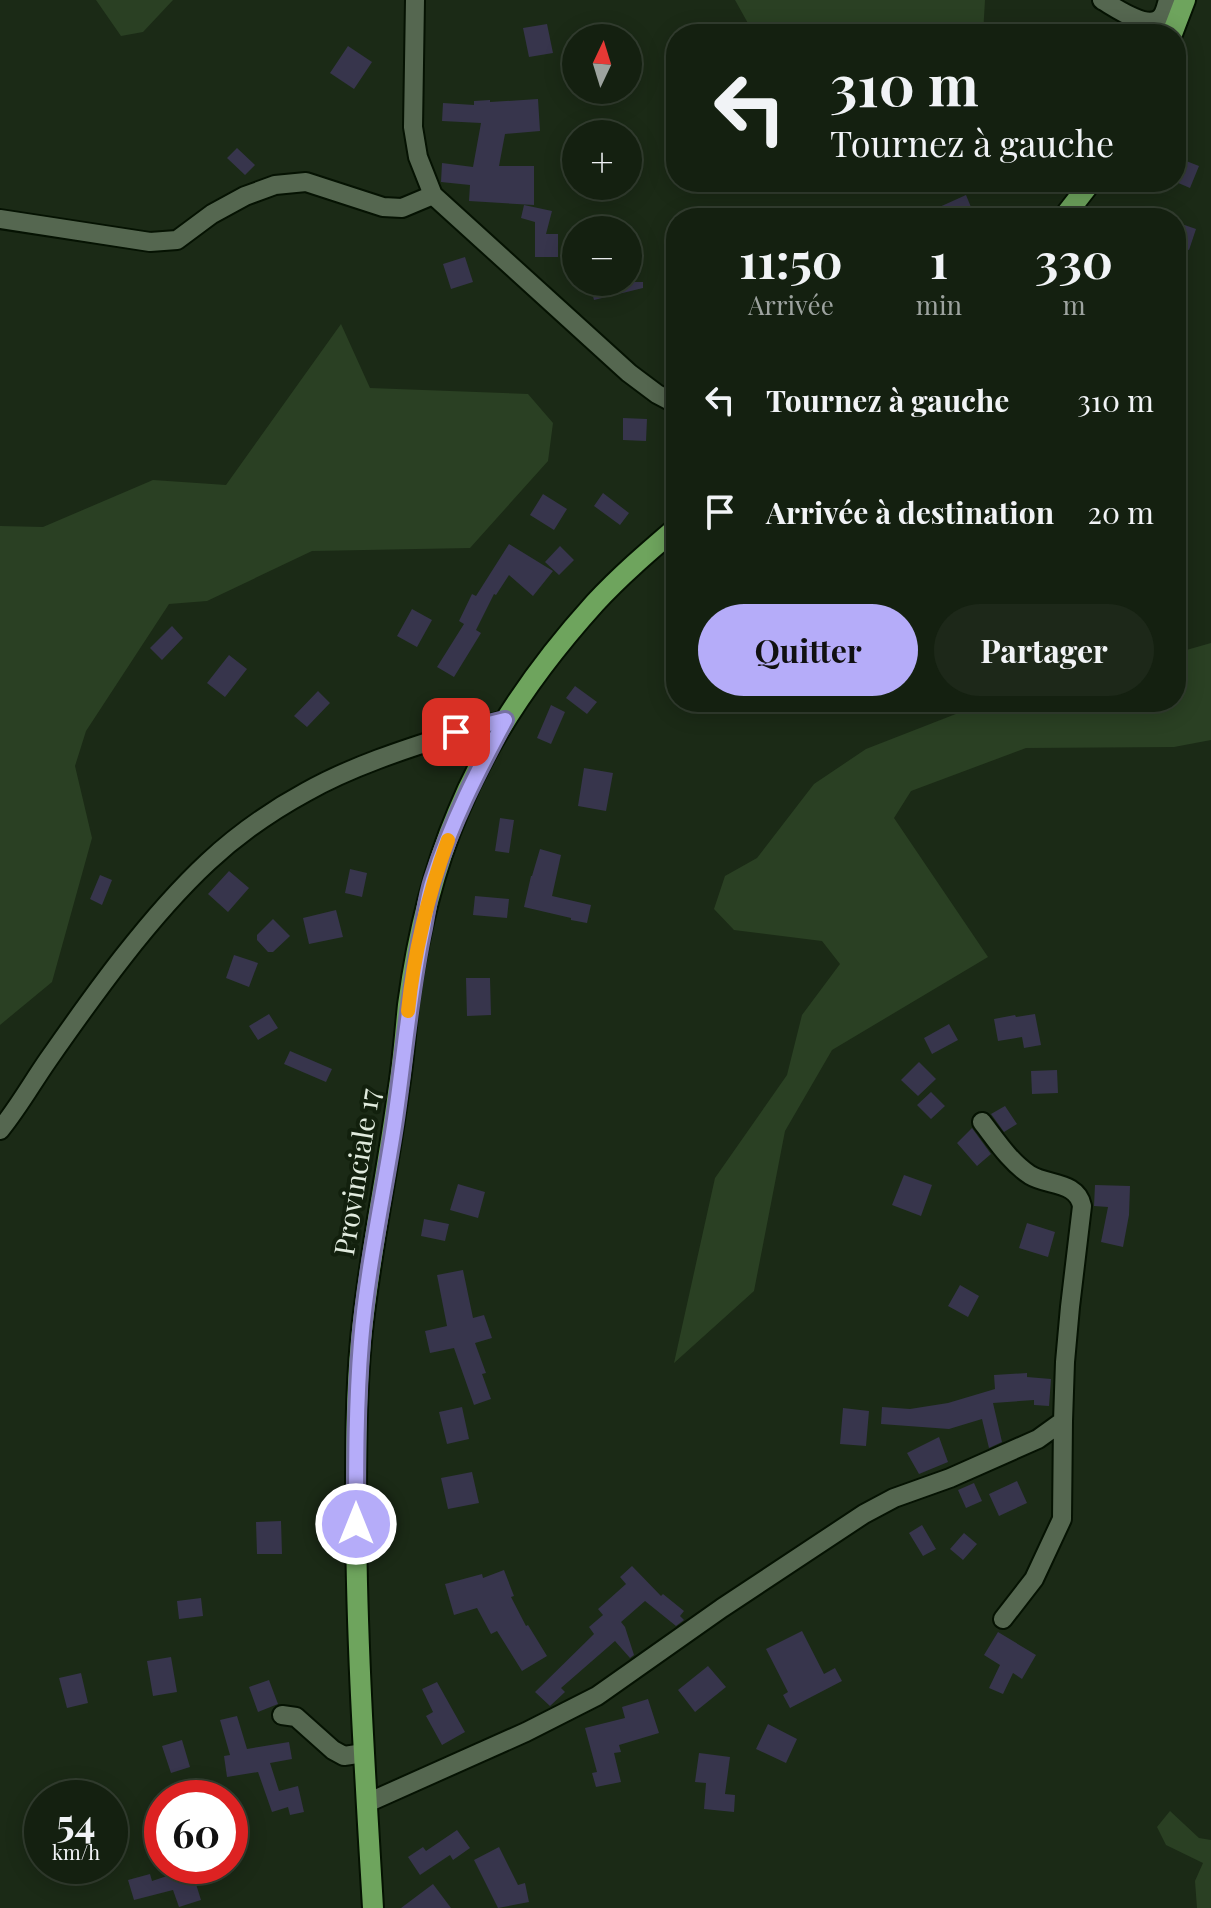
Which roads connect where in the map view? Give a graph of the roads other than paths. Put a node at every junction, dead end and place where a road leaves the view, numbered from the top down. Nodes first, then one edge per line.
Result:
1 (415, 0) edge
2 (1102, 0) edge
3 (1168, 0) edge
4 (1185, 0) edge
5 (1176, 24) edge
6 (1083, 192) edge
7 (433, 195) junction
8 (1071, 208) edge
9 (0, 219) edge
10 (666, 399) edge
11 (666, 537) edge
12 (505, 720) junction
13 (982, 1122) dead end
14 (0, 1130) edge
15 (1063, 1421) junction
16 (1003, 1619) dead end
17 (282, 1715) dead end
18 (364, 1753) junction
19 (367, 1803) junction
20 (373, 1908) edge

1 - 7 street
2 - 3 street
4 - 5 main road
6 - 8 main road
7 - 9 street
7 - 10 street
11 - 12 main road, Provinciale 17
12 - 14 street
12 - 18 main road, Provinciale 17
13 - 15 street
15 - 16 street
15 - 19 street
17 - 18 street
18 - 19 main road, Provinciale 17
19 - 20 main road, Provinciale 17

